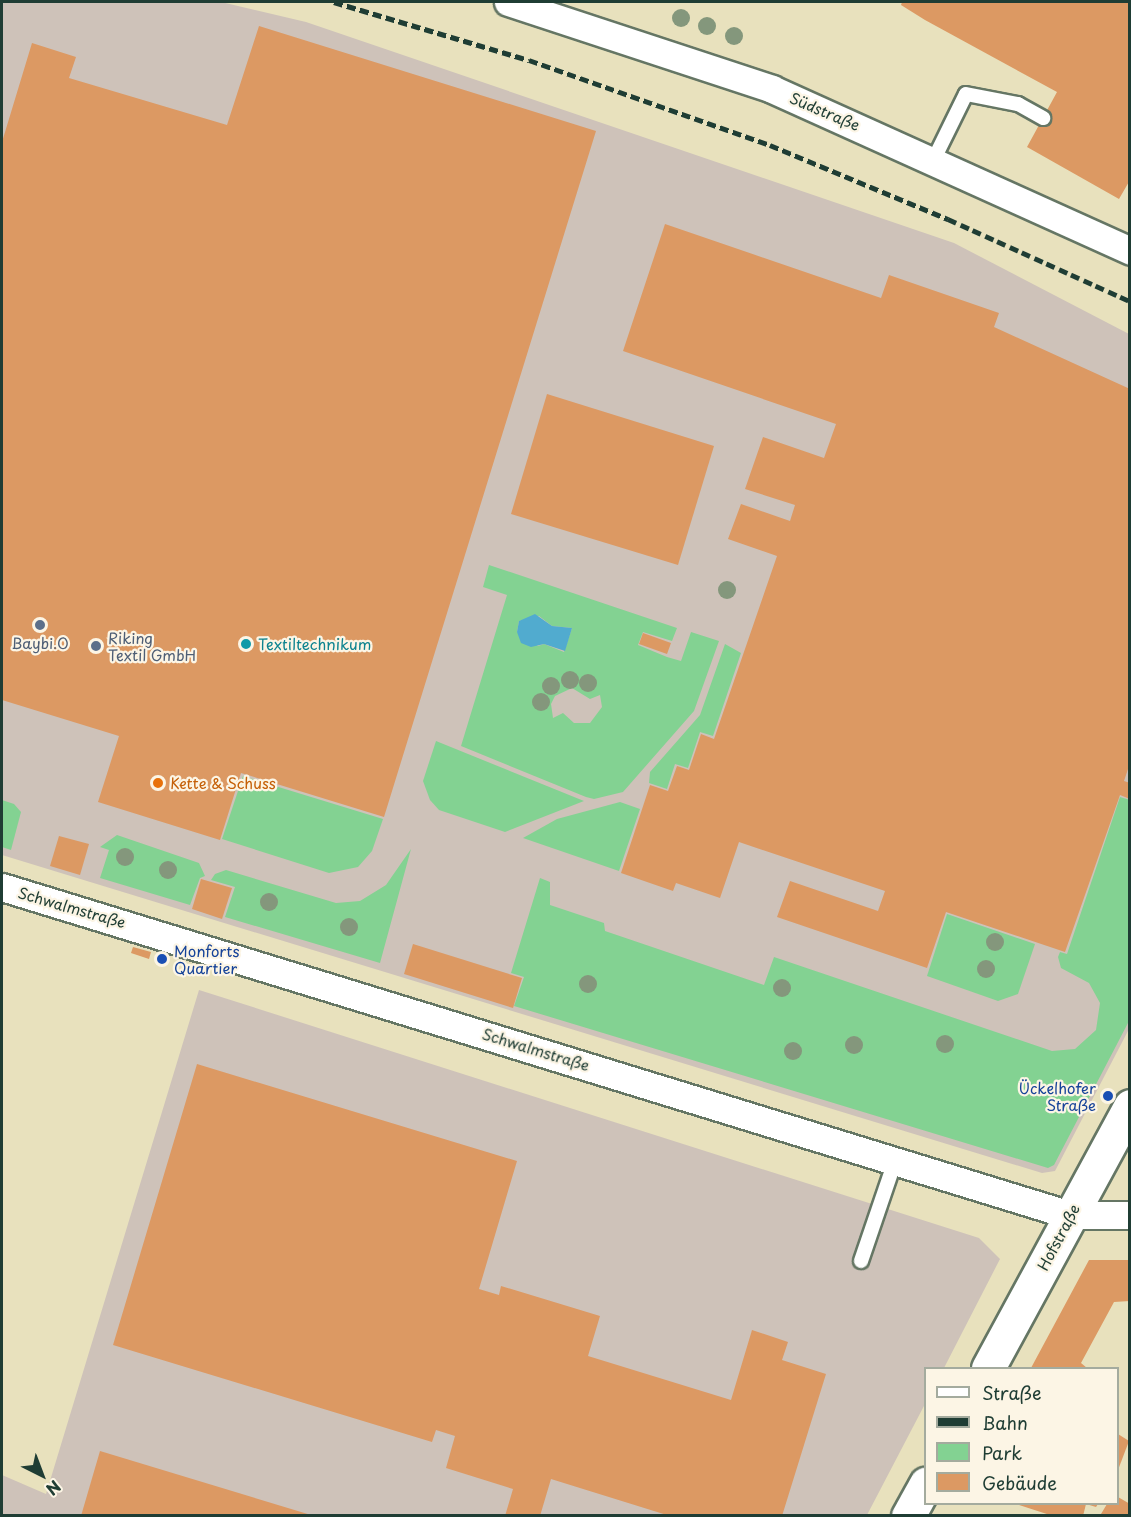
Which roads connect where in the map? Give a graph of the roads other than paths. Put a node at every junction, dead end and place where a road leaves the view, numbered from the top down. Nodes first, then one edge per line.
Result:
1 (508, 2) edge
2 (1043, 118) dead end
3 (934, 159) junction
4 (1130, 251) edge
5 (2, 887) edge
6 (1130, 1106) edge
7 (895, 1161) junction
8 (1070, 1215) junction
9 (1130, 1215) edge
10 (861, 1261) dead end
11 (989, 1367) edge
12 (924, 1487) edge
13 (908, 1515) edge

1 - 3 street, Südstraße
2 - 3 lane
3 - 4 street, Südstraße
5 - 7 street, Schwalmstraße
6 - 8 street, Hofstraße
7 - 8 street, Schwalmstraße
7 - 10 lane
8 - 9 street
8 - 11 street, Hofstraße
12 - 13 street

